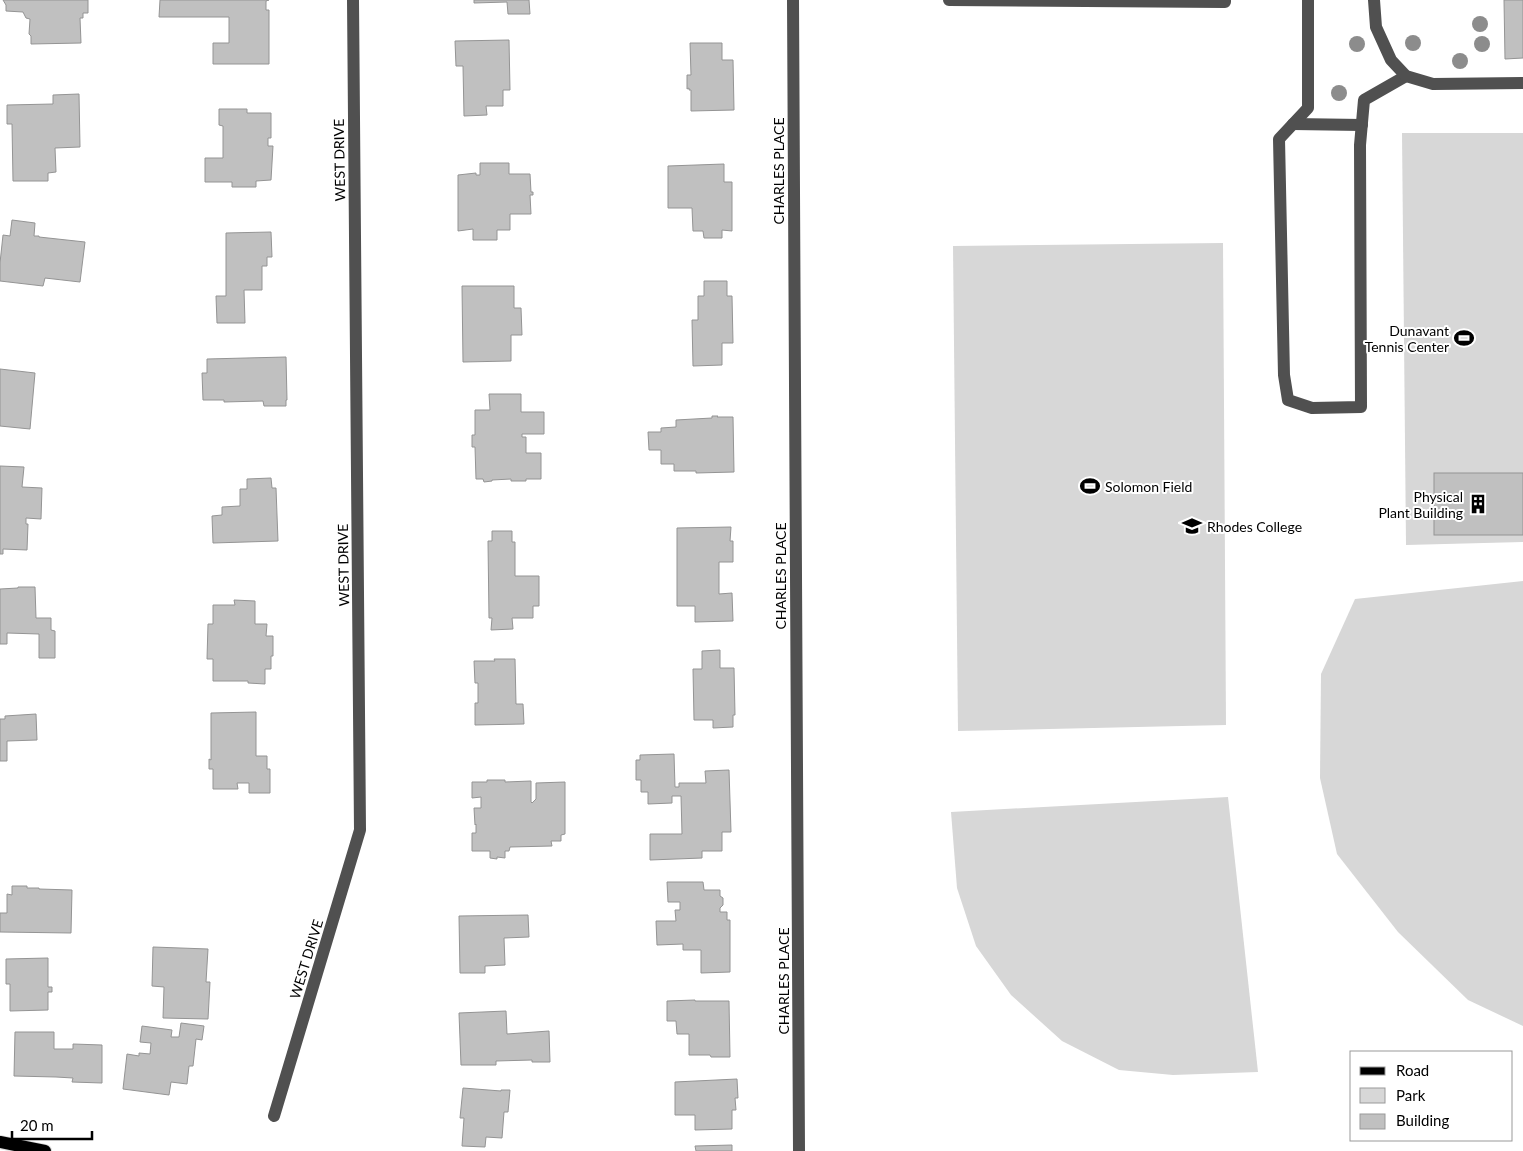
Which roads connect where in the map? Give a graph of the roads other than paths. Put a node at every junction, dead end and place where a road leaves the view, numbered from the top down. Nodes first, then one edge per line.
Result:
1 (353, 0) edge
2 (792, 0) edge
3 (948, 0) edge
4 (1225, 0) edge
5 (1308, 0) edge
6 (1374, 0) edge
7 (1406, 76) junction
8 (1523, 83) edge
9 (1293, 124) junction
10 (1362, 125) junction
11 (274, 1116) dead end
12 (0, 1142) edge
13 (45, 1151) edge
14 (799, 1151) edge

1 - 11 street, WEST DRIVE
2 - 14 street, CHARLES PLACE
3 - 4 street
5 - 9 street
6 - 7 street
7 - 8 street
7 - 10 street
9 - 10 street
9 - 10 street
12 - 13 main road

